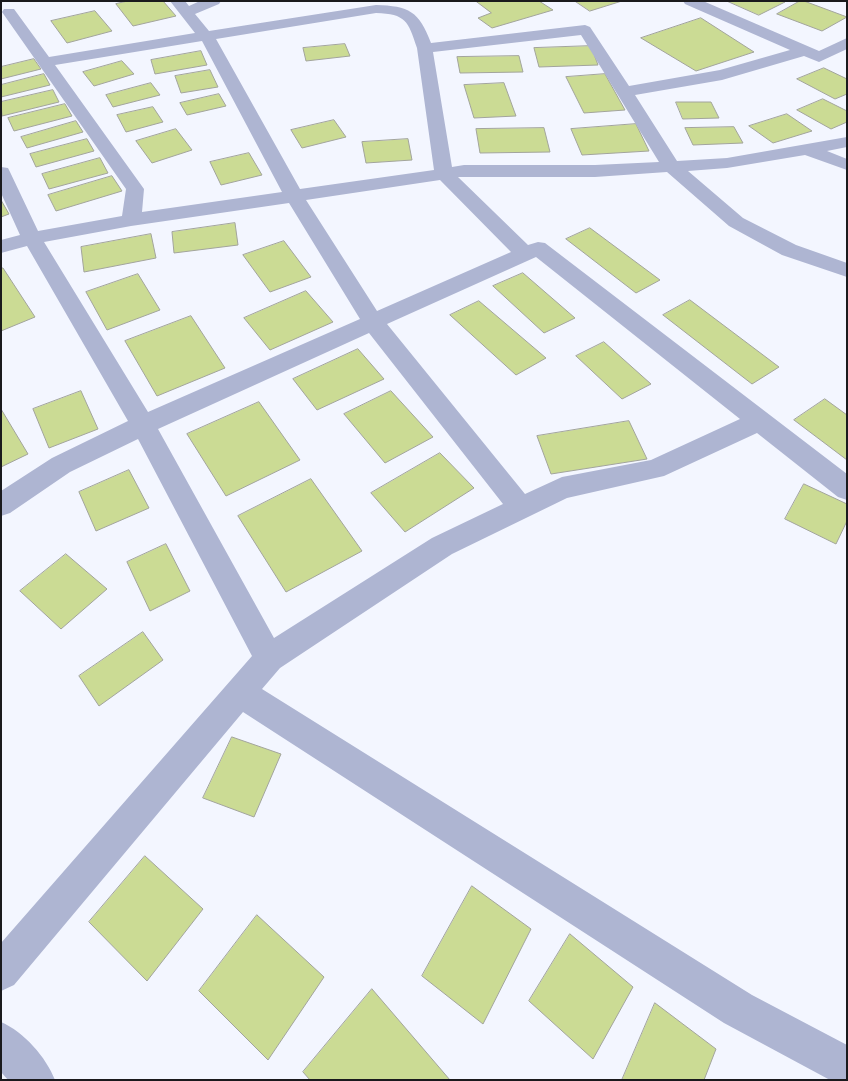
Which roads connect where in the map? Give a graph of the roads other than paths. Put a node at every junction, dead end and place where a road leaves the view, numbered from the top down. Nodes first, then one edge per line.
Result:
1 (214, 1) edge
2 (690, 1) edge
3 (181, 7) edge
4 (11, 11) edge
5 (206, 37) junction
6 (847, 43) edge
7 (425, 48) junction
8 (805, 51) junction
9 (44, 62) junction
10 (624, 92) junction
11 (847, 142) edge
12 (806, 149) junction
13 (847, 165) edge
14 (671, 166) junction
15 (1, 172) edge
16 (444, 174) junction
17 (294, 196) junction
18 (131, 220) junction
19 (32, 238) junction
20 (1, 247) edge
21 (526, 254) junction
22 (847, 270) edge
23 (372, 322) junction
24 (759, 421) junction
25 (143, 425) junction
26 (847, 489) edge
27 (1, 505) edge
28 (521, 508) junction
29 (269, 658) junction
30 (239, 692) junction
31 (1, 972) edge
32 (1, 1042) edge
33 (847, 1067) edge
34 (35, 1080) edge

1 - 3 street
2 - 8 street
3 - 5 street
4 - 9 street
5 - 7 street
5 - 9 street
5 - 17 street
6 - 8 street
7 - 10 street
7 - 16 street
8 - 10 street
9 - 18 street
10 - 14 street
11 - 12 street
12 - 13 street
12 - 14 street
14 - 16 street
14 - 22 street
15 - 19 street
16 - 17 street
16 - 21 street
17 - 18 street
17 - 23 street
18 - 19 street
19 - 20 street
19 - 25 street
21 - 23 street
21 - 24 street
23 - 25 street
23 - 28 street
24 - 26 street
24 - 28 street
25 - 27 street
25 - 29 street
28 - 29 street
29 - 30 street
30 - 31 street
30 - 33 street
32 - 34 street

